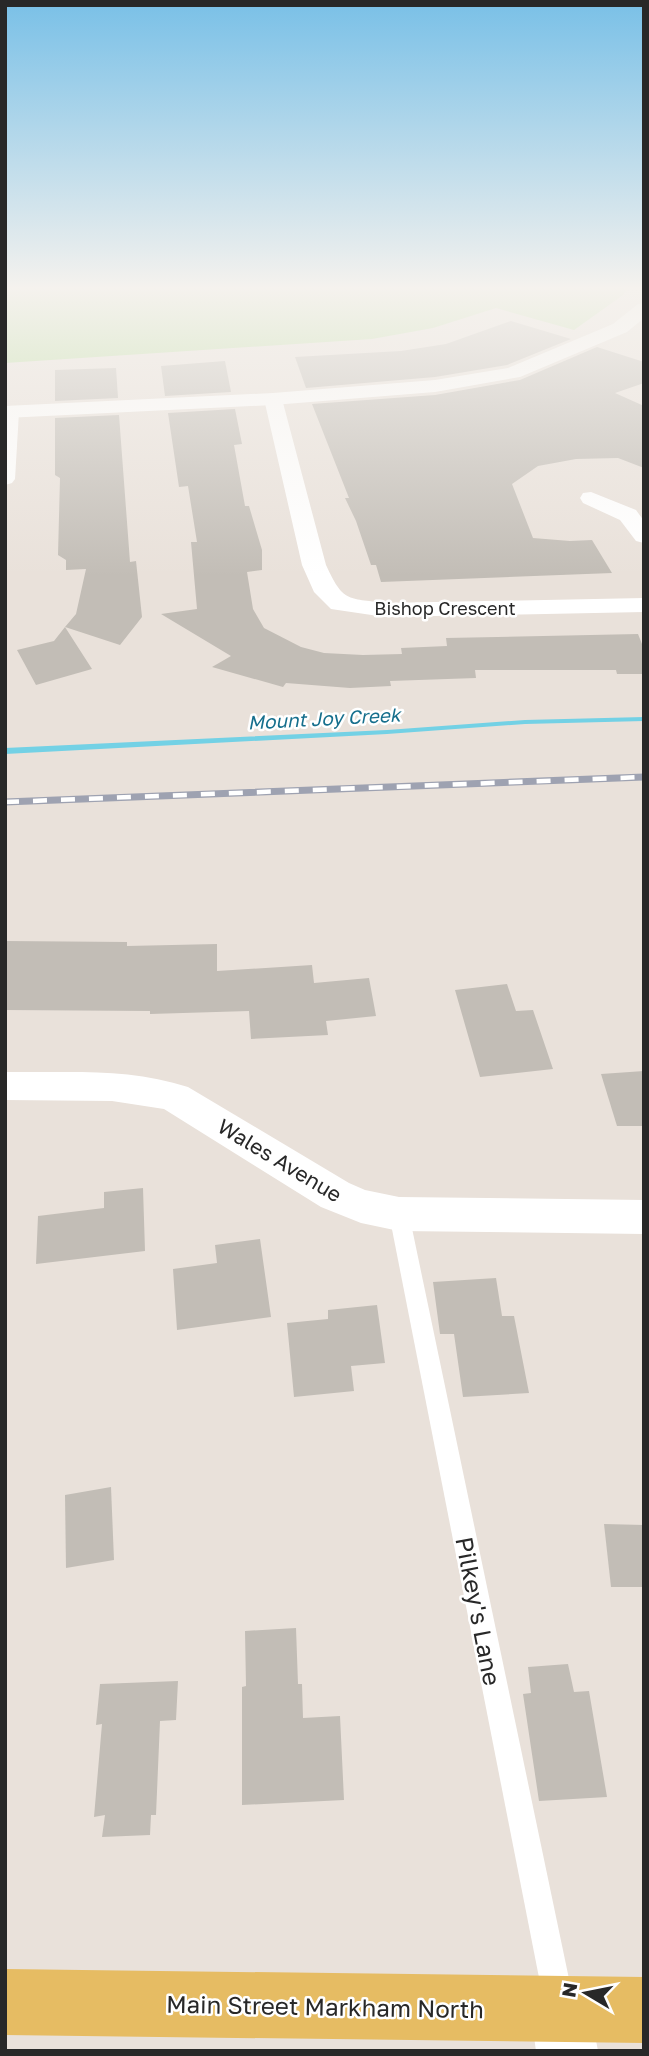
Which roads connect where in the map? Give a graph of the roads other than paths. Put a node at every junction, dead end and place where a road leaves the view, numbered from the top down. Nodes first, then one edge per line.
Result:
1 (447, 384) edge
2 (273, 399) junction
3 (7, 412) edge
4 (5, 479) edge
5 (591, 498) dead end
6 (644, 536) edge
7 (644, 605) edge
8 (5, 1086) edge
9 (398, 1214) junction
10 (644, 1217) edge
11 (5, 2002) edge
12 (644, 2010) edge
13 (563, 2030) edge

1 - 2 street
2 - 3 street
2 - 7 street, Bishop Crescent
3 - 4 street
5 - 6 street
8 - 9 street, Wales Avenue
9 - 10 street, Wales Avenue
9 - 13 lane, Pilkey's Lane
11 - 13 main road, Main Street Markham North
12 - 13 main road, Main Street Markham North

